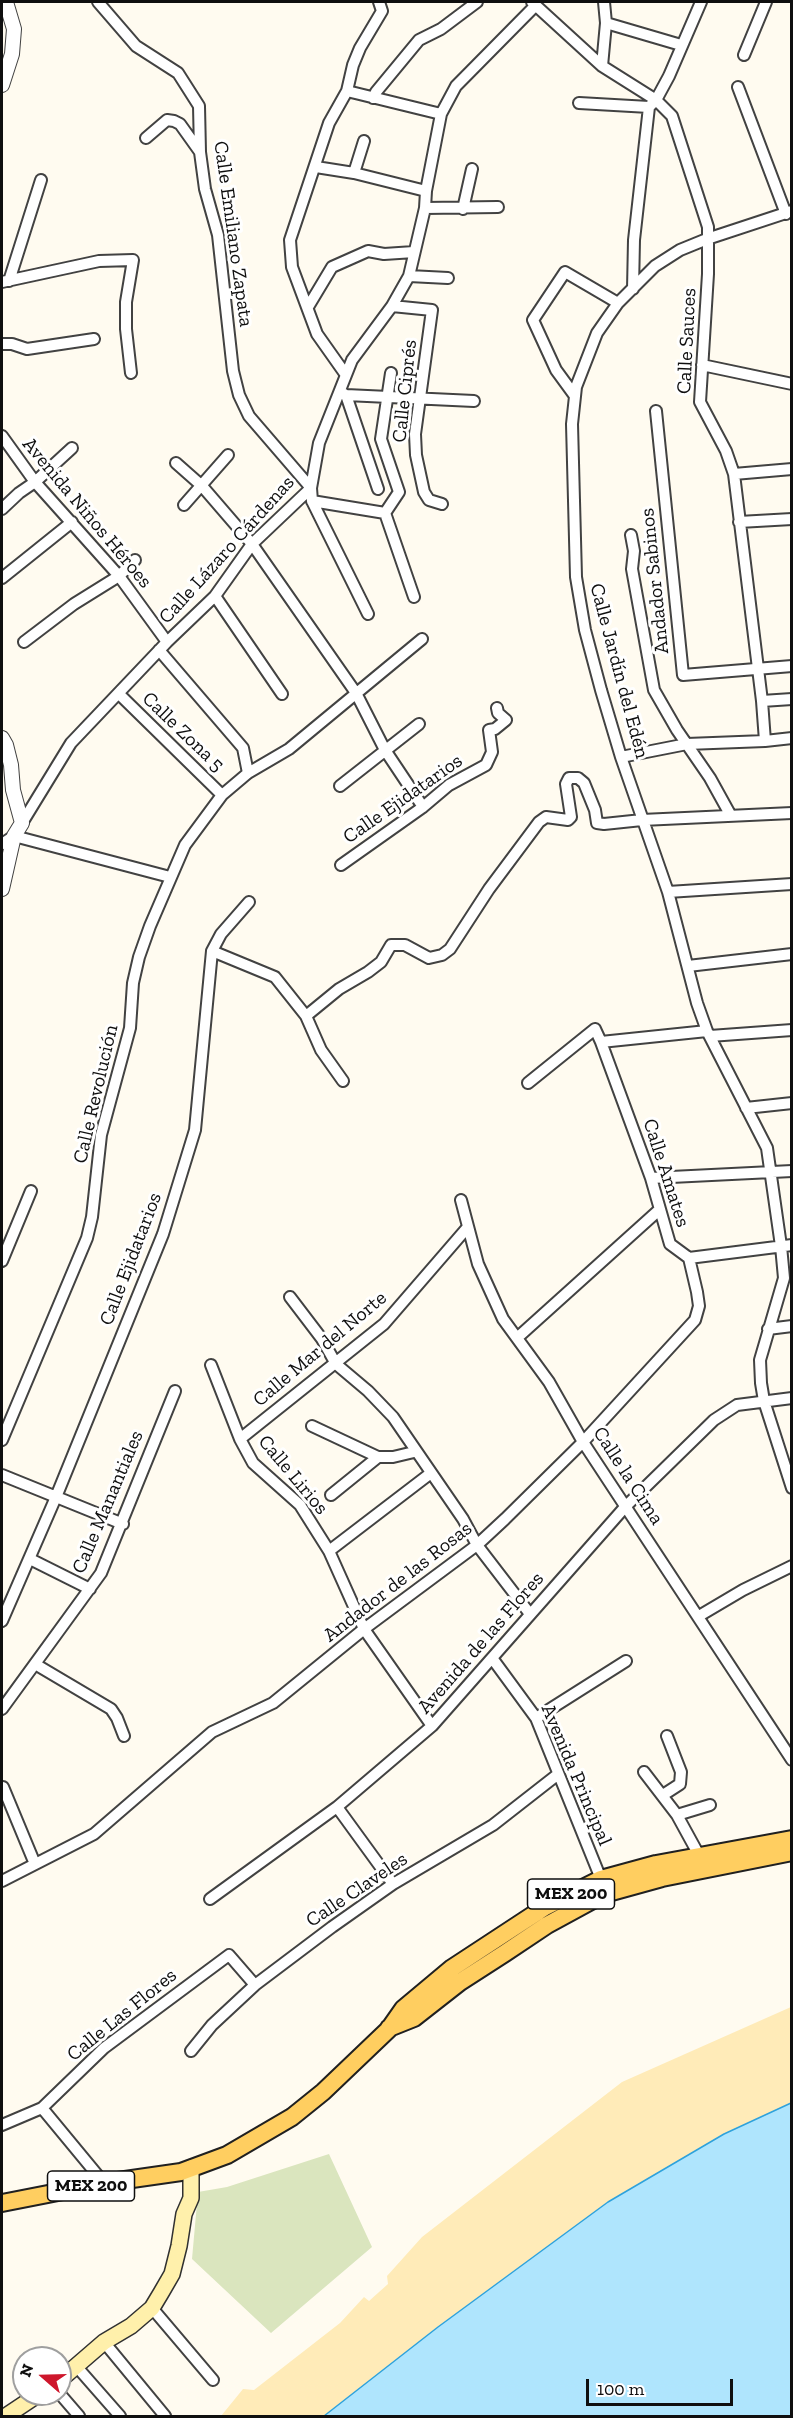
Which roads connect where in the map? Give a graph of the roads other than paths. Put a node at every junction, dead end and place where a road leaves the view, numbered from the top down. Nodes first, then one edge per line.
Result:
1 (6, 2) edge
2 (98, 2) edge
3 (379, 2) edge
4 (604, 2) edge
5 (701, 2) edge
6 (766, 2) edge
7 (470, 3) edge
8 (534, 3) edge
9 (606, 23) junction
10 (681, 45) junction
11 (744, 55) dead end
12 (602, 66) junction
13 (2, 85) edge
14 (738, 87) dead end
15 (347, 92) junction
16 (373, 98) junction
17 (579, 103) dead end
18 (652, 104) junction
19 (441, 114) junction
20 (146, 138) dead end
21 (364, 141) dead end
22 (200, 152) junction
23 (316, 167) junction
24 (472, 168) dead end
25 (354, 173) junction
26 (41, 180) dead end
27 (426, 191) junction
28 (498, 207) dead end
29 (425, 208) junction
30 (463, 209) junction
31 (789, 213) edge
32 (707, 239) junction
33 (414, 252) junction
34 (409, 276) junction
35 (448, 278) dead end
36 (5, 281) edge
37 (633, 289) junction
38 (618, 303) junction
39 (392, 306) junction
40 (308, 308) junction
41 (94, 339) dead end
42 (2, 344) edge
43 (702, 365) junction
44 (131, 373) dead end
45 (391, 373) dead end
46 (346, 375) junction
47 (792, 384) edge
48 (343, 394) junction
49 (388, 396) junction
50 (575, 396) junction
51 (420, 399) junction
52 (474, 401) dead end
53 (656, 411) dead end
54 (2, 436) edge
55 (72, 448) dead end
56 (228, 455) dead end
57 (176, 463) dead end
58 (792, 469) edge
59 (734, 474) junction
60 (35, 482) junction
61 (202, 486) junction
62 (311, 488) junction
63 (378, 489) dead end
64 (312, 501) junction
65 (442, 504) dead end
66 (184, 505) dead end
67 (2, 509) edge
68 (385, 513) junction
69 (792, 519) edge
70 (72, 522) junction
71 (739, 522) junction
72 (631, 535) dead end
73 (252, 544) junction
74 (135, 560) dead end
75 (119, 576) junction
76 (2, 578) edge
77 (215, 596) junction
78 (414, 597) dead end
79 (368, 614) dead end
80 (422, 639) dead end
81 (24, 642) dead end
82 (163, 646) junction
83 (792, 666) edge
84 (758, 669) junction
85 (356, 693) junction
86 (119, 694) junction
87 (282, 694) dead end
88 (792, 699) edge
89 (762, 701) junction
90 (497, 708) dead end
91 (419, 724) dead end
92 (2, 738) edge
93 (792, 738) edge
94 (765, 741) junction
95 (687, 744) junction
96 (385, 750) junction
97 (621, 757) junction
98 (248, 772) junction
99 (340, 786) dead end
100 (222, 795) junction
101 (423, 807) junction
102 (792, 813) edge
103 (730, 816) junction
104 (642, 820) junction
105 (22, 822) junction
106 (14, 836) junction
107 (2, 844) edge
108 (341, 865) dead end
109 (170, 877) junction
110 (792, 884) edge
111 (2, 889) edge
112 (668, 892) junction
113 (249, 902) dead end
114 (212, 951) junction
115 (792, 954) edge
116 (688, 966) junction
117 (306, 1016) junction
118 (792, 1030) edge
119 (708, 1034) junction
120 (601, 1042) junction
121 (343, 1081) dead end
122 (528, 1083) dead end
123 (792, 1103) edge
124 (746, 1108) junction
125 (771, 1171) junction
126 (792, 1171) edge
127 (651, 1179) junction
128 (31, 1191) dead end
129 (461, 1200) dead end
130 (659, 1210) junction
131 (467, 1228) junction
132 (786, 1245) edge
133 (689, 1257) junction
134 (2, 1261) edge
135 (290, 1297) dead end
136 (792, 1326) edge
137 (768, 1329) junction
138 (517, 1338) junction
139 (336, 1364) junction
140 (210, 1365) dead end
141 (175, 1391) dead end
142 (792, 1398) edge
143 (764, 1401) junction
144 (312, 1426) dead end
145 (240, 1439) junction
146 (2, 1440) edge
147 (583, 1442) junction
148 (414, 1452) junction
149 (378, 1457) junction
150 (431, 1473) junction
151 (2, 1475) edge
152 (790, 1481) edge
153 (331, 1495) dead end
154 (56, 1497) junction
155 (626, 1507) junction
156 (123, 1524) junction
157 (477, 1545) junction
158 (329, 1551) junction
159 (30, 1559) junction
160 (792, 1566) edge
161 (90, 1589) junction
162 (530, 1614) junction
163 (699, 1616) junction
164 (2, 1621) edge
165 (364, 1629) junction
166 (492, 1658) junction
167 (626, 1661) dead end
168 (35, 1664) junction
169 (2, 1709) edge
170 (536, 1718) junction
171 (432, 1726) junction
172 (124, 1736) dead end
173 (667, 1736) dead end
174 (792, 1760) edge
175 (644, 1772) dead end
176 (557, 1775) junction
177 (3, 1787) edge
178 (663, 1796) junction
179 (710, 1805) dead end
180 (337, 1808) junction
181 (677, 1815) junction
182 (792, 1839) edge
183 (792, 1852) edge
184 (700, 1857) junction
185 (35, 1864) junction
186 (601, 1879) junction
187 (2, 1881) edge
188 (393, 1884) junction
189 (210, 1899) dead end
190 (255, 1985) junction
191 (389, 2028) junction
192 (191, 2051) dead end
193 (42, 2108) junction
194 (2, 2125) edge
195 (186, 2170) junction
196 (104, 2183) junction
197 (2, 2204) edge
198 (152, 2308) junction
199 (104, 2342) junction
200 (77, 2367) junction
201 (72, 2371) edge
202 (213, 2380) dead end
203 (120, 2416) edge
204 (165, 2416) edge

1 - 13 street
2 - 22 street, Calle Emiliano Zapata
3 - 15 street
4 - 9 street
5 - 10 street
6 - 11 street
7 - 16 street
8 - 12 street, Calle Sauces
8 - 19 street, Calle Lázaro Cárdenas
9 - 10 street
9 - 12 street
10 - 18 street
12 - 18 street, Calle Sauces
14 - 31 street
15 - 16 street
15 - 23 street
16 - 19 street
17 - 18 street
18 - 32 street, Calle Sauces
18 - 37 street
19 - 27 street, Calle Lázaro Cárdenas
20 - 22 street
21 - 25 street
22 - 62 street, Calle Emiliano Zapata
23 - 25 street
23 - 40 street
24 - 30 street
25 - 27 street
26 - 36 street
27 - 29 street, Calle Lázaro Cárdenas
28 - 30 street
29 - 30 street
29 - 33 street, Calle Lázaro Cárdenas
31 - 32 street, Calle Jardín del Edén
32 - 37 street, Calle Jardín del Edén
32 - 43 street, Calle Sauces
33 - 34 street, Calle Lázaro Cárdenas
33 - 40 street
34 - 35 street
34 - 39 street, Calle Lázaro Cárdenas
36 - 44 street
37 - 38 street, Calle Jardín del Edén
38 - 50 street, Calle Jardín del Edén
38 - 50 street
39 - 46 street, Calle Lázaro Cárdenas
39 - 51 street, Calle Ciprés
40 - 46 street
41 - 42 street
43 - 47 street
43 - 59 street, Calle Sauces
45 - 49 street
46 - 48 street, Calle Lázaro Cárdenas
48 - 49 street
48 - 62 street, Calle Lázaro Cárdenas
48 - 63 street
49 - 51 street
49 - 68 street
50 - 97 street, Calle Jardín del Edén
51 - 52 street
51 - 65 street, Calle Ciprés
53 - 84 street, Andador Sabinos
54 - 60 street, Avenida Niños Héroes
55 - 60 street
56 - 61 street
57 - 61 street
58 - 59 street
59 - 71 street, Calle Sauces
60 - 67 street
60 - 70 street, Avenida Niños Héroes
61 - 66 street
61 - 73 street
62 - 64 street
62 - 73 street, Calle Lázaro Cárdenas
64 - 68 street
64 - 79 street
68 - 78 street
69 - 71 street
70 - 75 street, Avenida Niños Héroes
70 - 76 street
71 - 84 street, Calle Sauces
72 - 95 street, Andador Sabinos
73 - 77 street, Calle Lázaro Cárdenas
73 - 85 street
74 - 75 street
75 - 81 street
75 - 82 street, Avenida Niños Héroes
77 - 82 street, Calle Lázaro Cárdenas
77 - 87 street
80 - 85 street, Calle Revolución
82 - 86 street, Calle Lázaro Cárdenas
82 - 98 street, Avenida Niños Héroes
83 - 84 street, Andador Sabinos
84 - 89 street, Calle Sauces
85 - 96 street
85 - 98 street, Calle Revolución
86 - 100 street, Calle Zona 5
86 - 105 street, Calle Lázaro Cárdenas
88 - 89 street
89 - 94 street, Calle Sauces
90 - 101 street, Calle Ejidatarios
91 - 96 street
92 - 105 street
93 - 94 street
94 - 95 street
95 - 97 street
95 - 103 street, Andador Sabinos
96 - 99 street
96 - 101 street
97 - 104 street, Calle Jardín del Edén
98 - 100 street, Calle Revolución
100 - 109 street, Calle Revolución
101 - 108 street, Calle Ejidatarios
102 - 103 street
103 - 104 street
104 - 112 street, Calle Jardín del Edén
104 - 117 street
105 - 106 street
106 - 107 street
106 - 109 street
106 - 111 street
109 - 146 street, Calle Revolución
110 - 112 street
112 - 116 street, Calle Jardín del Edén
113 - 114 street, Calle Ejidatarios
114 - 117 street
114 - 154 street, Calle Ejidatarios
115 - 116 street
116 - 119 street, Calle Jardín del Edén
117 - 121 street
118 - 119 street
119 - 120 street
119 - 124 street, Calle Jardín del Edén
120 - 122 street, Calle Amates
120 - 127 street, Calle Amates
123 - 124 street
124 - 125 street, Calle Jardín del Edén
125 - 126 street
125 - 127 street
125 - 132 street, Calle Jardín del Edén
127 - 130 street, Calle Amates
128 - 134 street
129 - 131 street, Calle la Cima
130 - 133 street, Calle Amates
130 - 138 street
131 - 138 street, Calle la Cima
131 - 139 street, Calle Mar del Norte
132 - 133 street
132 - 137 street, Calle Jardín del Edén
133 - 147 street, Andador de las Rosas
135 - 139 street
136 - 137 street
137 - 143 street, Calle Jardín del Edén
138 - 147 street, Calle la Cima
139 - 145 street, Calle Mar del Norte
139 - 148 street
140 - 145 street, Calle Lirios
141 - 156 street, Calle Manantiales
142 - 143 street, Avenida de las Flores
143 - 152 street, Calle Jardín del Edén
143 - 155 street, Avenida de las Flores
144 - 149 street
145 - 158 street, Calle Lirios
147 - 155 street, Calle la Cima
147 - 157 street, Andador de las Rosas
148 - 149 street
148 - 150 street
149 - 153 street, Calle Lirios
150 - 157 street
150 - 158 street
151 - 154 street
154 - 156 street
154 - 159 street, Calle Ejidatarios
155 - 162 street, Avenida de las Flores
155 - 163 street, Calle la Cima
156 - 161 street, Calle Manantiales
157 - 162 street
157 - 165 street, Andador de las Rosas
158 - 165 street, Calle Lirios
159 - 161 street
159 - 164 street, Calle Ejidatarios
160 - 163 street
161 - 168 street, Calle Manantiales
162 - 166 street, Avenida de las Flores
163 - 174 street, Calle la Cima
165 - 171 street, Calle Lirios
165 - 185 street, Andador de las Rosas
166 - 170 street, Avenida Principal
166 - 171 street, Avenida de las Flores
167 - 170 street
168 - 169 street, Calle Manantiales
168 - 172 street
170 - 176 street, Avenida Principal
171 - 180 street, Avenida de las Flores
173 - 178 street
175 - 178 street
176 - 186 street, Avenida Principal
176 - 188 street, Calle Claveles
177 - 185 street
178 - 181 street
179 - 181 street
180 - 188 street
180 - 189 street, Avenida de las Flores
181 - 184 street
182 - 184 main road, MEX 200
183 - 191 main road, MEX 200
184 - 186 main road, MEX 200
185 - 187 street, Andador de las Rosas
186 - 191 main road, MEX 200
188 - 190 street, Calle Claveles
190 - 192 street, Calle Claveles
190 - 193 street, Calle Las Flores
191 - 195 main road, MEX 200
193 - 194 street
193 - 196 street
195 - 196 main road, MEX 200
195 - 198 main road
196 - 197 main road, MEX 200
198 - 199 main road
198 - 202 street
199 - 200 main road
199 - 204 street
200 - 201 main road
200 - 203 street

